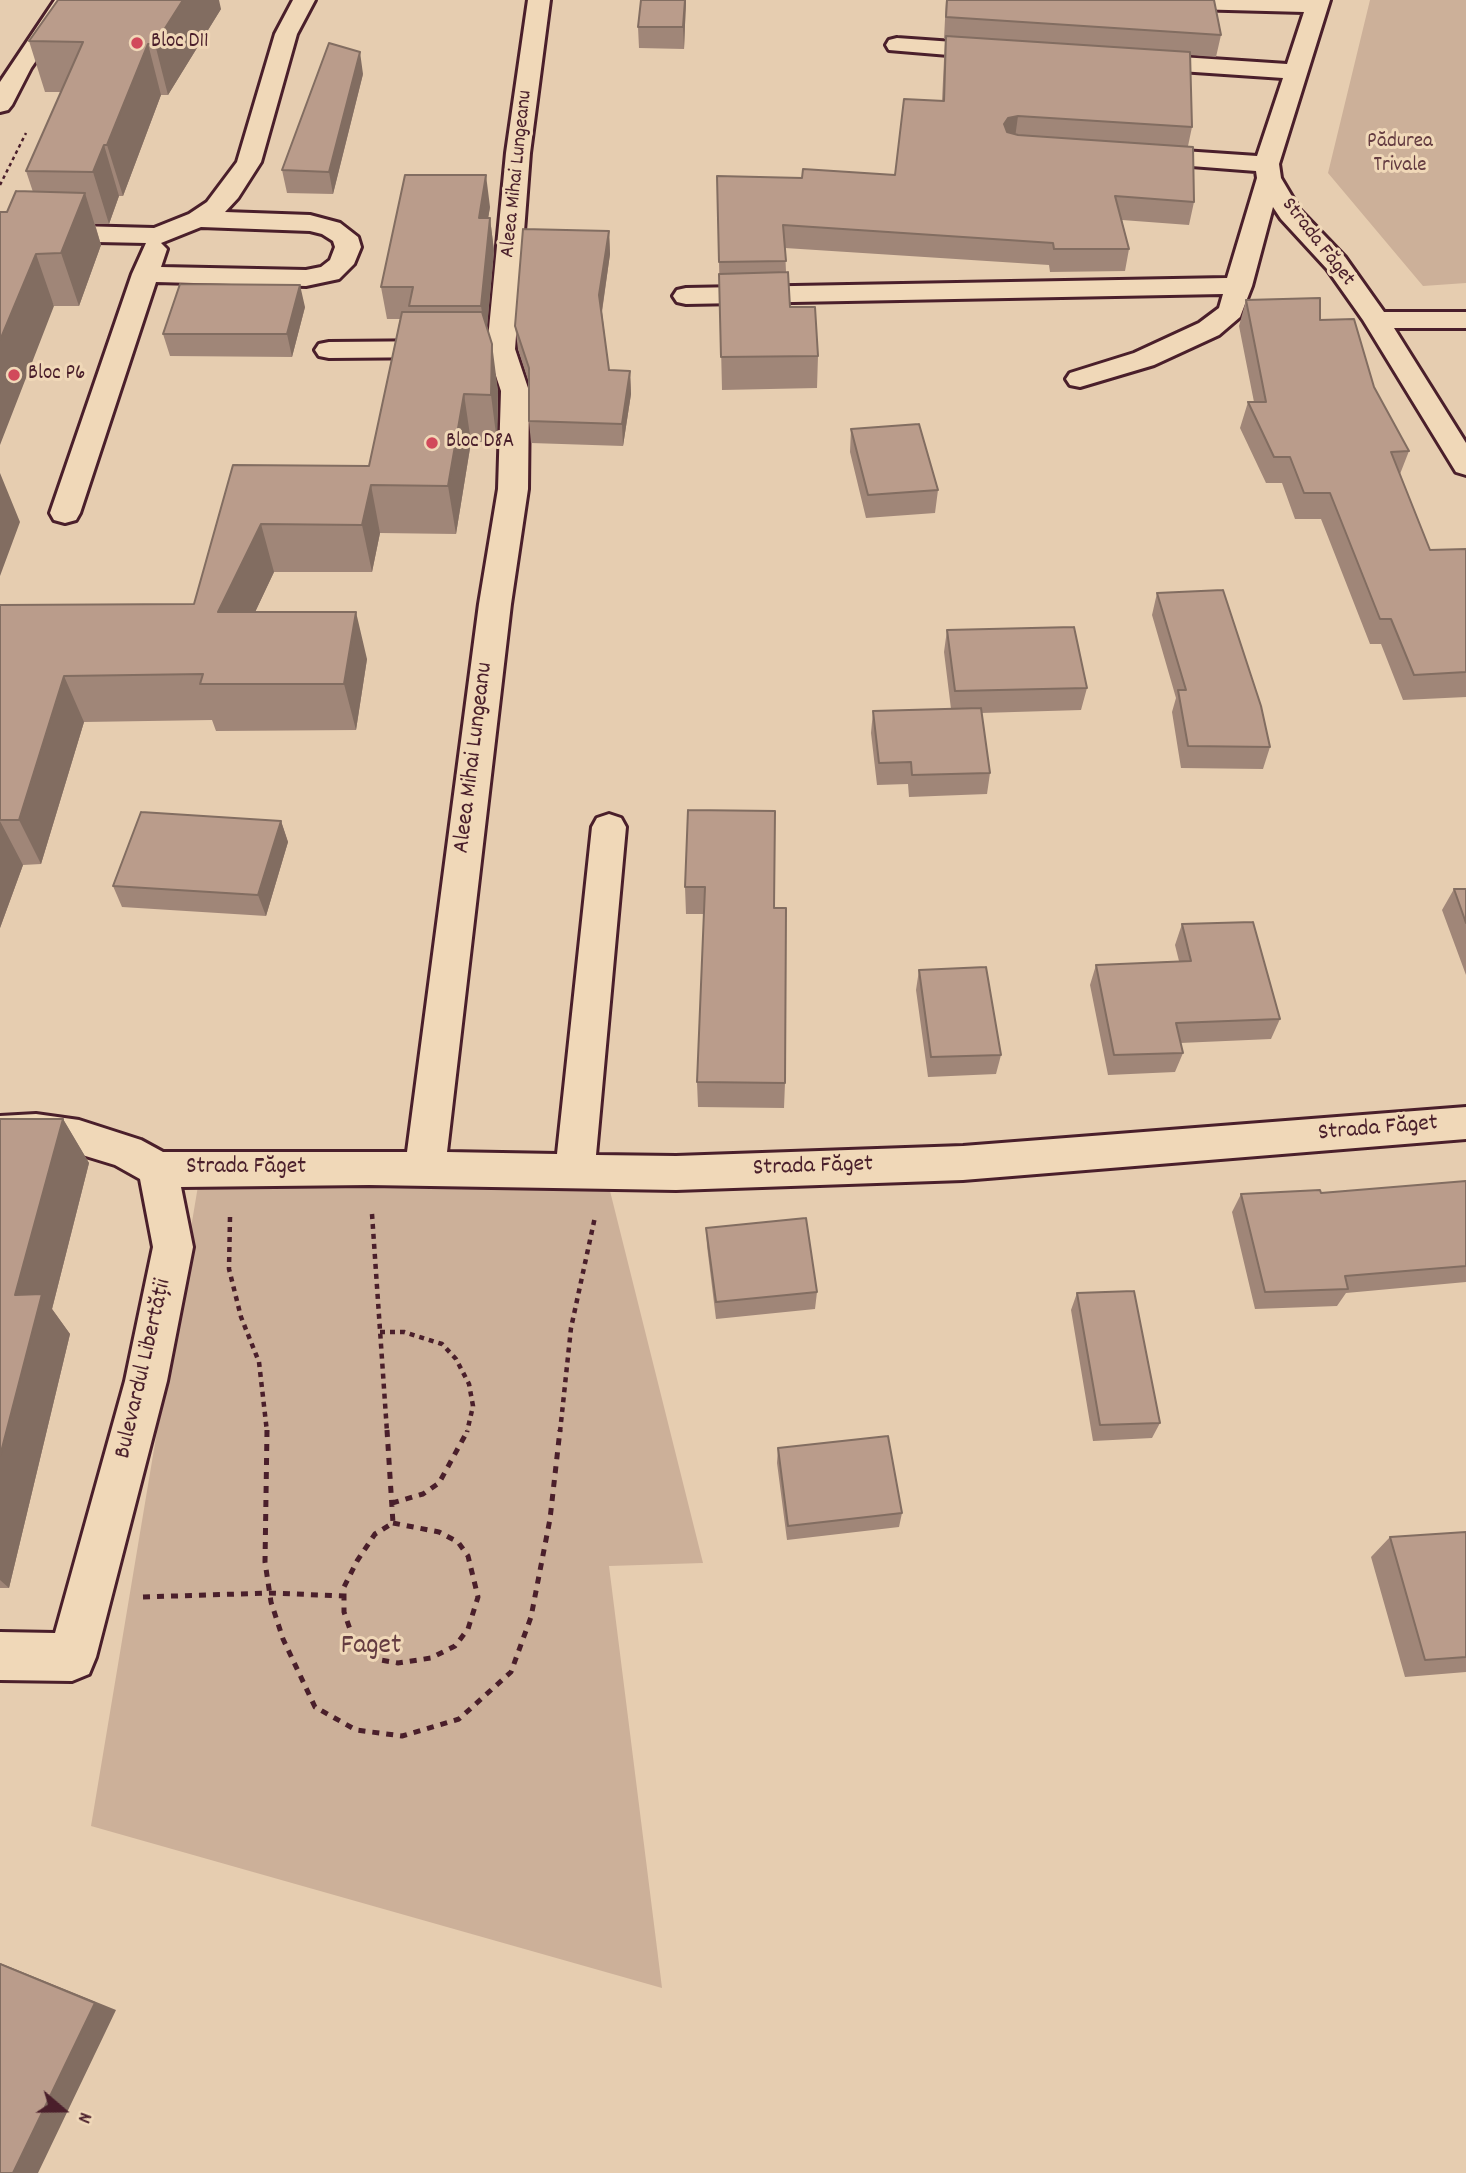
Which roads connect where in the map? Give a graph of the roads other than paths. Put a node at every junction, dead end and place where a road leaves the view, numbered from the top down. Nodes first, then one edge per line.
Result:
1 (66, 0) edge
2 (304, 0) edge
3 (539, 0) edge
4 (1115, 0) edge
5 (1318, 3) edge
6 (897, 45) dead end
7 (1020, 53) edge
8 (1115, 60) edge
9 (1297, 72) junction
10 (0, 105) edge
11 (1122, 154) edge
12 (1268, 171) junction
13 (198, 219) junction
14 (0, 232) edge
15 (158, 236) junction
16 (145, 274) junction
17 (1239, 286) junction
18 (686, 296) dead end
19 (1376, 320) junction
20 (1466, 320) edge
21 (501, 349) junction
22 (329, 350) dead end
23 (1080, 379) dead end
24 (1466, 466) edge
25 (65, 513) dead end
26 (609, 827) dead end
27 (1466, 1123) edge
28 (0, 1133) edge
29 (158, 1169) junction
30 (425, 1169) junction
31 (589, 1171) junction
32 (0, 1657) edge

1 - 10 street
2 - 13 street
3 - 21 street, Aleea Mihai Lungeanu
4 - 5 street
5 - 9 street
6 - 7 street
8 - 9 street
9 - 12 street
11 - 12 street
12 - 17 street
12 - 19 street, Strada Făget
13 - 15 street
13 - 16 street
14 - 15 street
15 - 16 street
16 - 25 street
17 - 18 street
17 - 23 street
19 - 20 street
19 - 24 street, Strada Făget
21 - 22 street
21 - 30 street, Aleea Mihai Lungeanu
26 - 31 street
27 - 31 street, Strada Făget
28 - 29 street
29 - 30 street, Strada Făget
29 - 32 street, Bulevardul Libertății
30 - 31 street, Strada Făget

